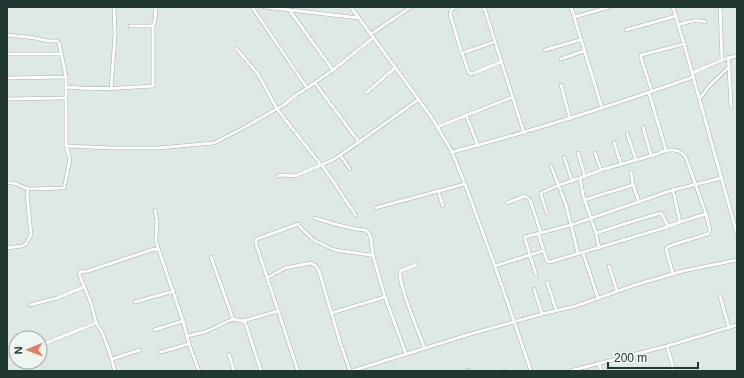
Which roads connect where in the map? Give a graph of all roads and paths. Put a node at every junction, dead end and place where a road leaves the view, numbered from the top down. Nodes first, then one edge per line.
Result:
1 (114, 7) edge
2 (156, 7) edge
3 (252, 7) edge
4 (264, 7) edge
5 (352, 7) edge
6 (411, 7) edge
7 (457, 7) edge
8 (484, 7) edge
9 (571, 7) edge
10 (610, 7) edge
11 (673, 7) edge
12 (720, 7) edge
13 (290, 10) junction
14 (676, 16) junction
15 (574, 17) junction
16 (359, 18) junction
17 (705, 22) dead end
18 (678, 25) junction
19 (130, 26) dead end
20 (153, 26) junction
21 (626, 30) dead end
22 (7, 35) edge
23 (372, 35) junction
24 (580, 40) junction
25 (494, 42) junction
26 (684, 44) junction
27 (236, 48) dead end
28 (545, 50) dead end
29 (584, 51) junction
30 (462, 53) junction
31 (7, 54) edge
32 (61, 54) junction
33 (737, 56) edge
34 (728, 57) junction
35 (560, 58) dead end
36 (722, 60) junction
37 (501, 62) junction
38 (396, 67) junction
39 (729, 67) junction
40 (333, 70) junction
41 (693, 75) junction
42 (66, 77) junction
43 (7, 78) edge
44 (315, 82) junction
45 (561, 85) dead end
46 (66, 87) junction
47 (307, 88) junction
48 (111, 89) junction
49 (650, 92) junction
50 (366, 93) dead end
51 (513, 97) junction
52 (66, 98) junction
53 (699, 98) junction
54 (7, 99) edge
55 (418, 99) junction
56 (731, 107) dead end
57 (602, 108) junction
58 (277, 109) junction
59 (466, 116) junction
60 (570, 119) junction
61 (437, 127) junction
62 (643, 127) dead end
63 (524, 133) junction
64 (628, 133) dead end
65 (359, 142) junction
66 (614, 142) dead end
67 (66, 146) junction
68 (478, 146) junction
69 (666, 150) junction
70 (452, 152) junction
71 (578, 153) dead end
72 (595, 153) dead end
73 (340, 155) junction
74 (651, 155) junction
75 (564, 157) dead end
76 (636, 160) junction
77 (621, 164) junction
78 (321, 165) junction
79 (552, 166) dead end
80 (350, 169) dead end
81 (601, 170) junction
82 (631, 172) dead end
83 (278, 176) dead end
84 (585, 176) junction
85 (580, 178) junction
86 (722, 178) junction
87 (572, 181) junction
88 (7, 183) edge
89 (465, 184) junction
90 (695, 184) junction
91 (559, 185) junction
92 (633, 185) junction
93 (28, 189) junction
94 (673, 190) junction
95 (438, 191) junction
96 (584, 200) junction
97 (507, 202) dead end
98 (639, 202) junction
99 (443, 206) dead end
100 (375, 208) dead end
101 (155, 210) dead end
102 (547, 213) dead end
103 (706, 214) junction
104 (356, 216) dead end
105 (315, 218) dead end
106 (591, 218) junction
107 (680, 222) junction
108 (571, 226) junction
109 (668, 226) junction
110 (539, 233) junction
111 (596, 233) junction
112 (737, 234) edge
113 (7, 248) edge
114 (599, 248) junction
115 (159, 250) junction
116 (543, 251) junction
117 (583, 253) junction
118 (578, 254) junction
119 (530, 255) junction
120 (372, 256) junction
121 (211, 257) dead end
122 (737, 260) edge
123 (416, 265) dead end
124 (495, 266) junction
125 (609, 266) dead end
126 (673, 274) junction
127 (536, 275) dead end
128 (267, 278) junction
129 (547, 282) dead end
130 (84, 287) junction
131 (534, 289) dead end
132 (174, 291) junction
133 (617, 291) junction
134 (720, 296) dead end
135 (385, 297) junction
136 (598, 298) junction
137 (135, 302) dead end
138 (30, 305) dead end
139 (556, 310) junction
140 (278, 311) junction
141 (331, 313) junction
142 (542, 314) junction
143 (233, 319) junction
144 (183, 321) junction
145 (243, 321) junction
146 (514, 322) junction
147 (96, 323) junction
148 (737, 325) edge
149 (729, 328) junction
150 (154, 330) dead end
151 (187, 336) junction
152 (48, 342) edge
153 (189, 344) junction
154 (667, 346) junction
155 (425, 348) junction
156 (140, 350) dead end
157 (161, 352) dead end
158 (229, 354) dead end
159 (406, 354) junction
160 (112, 359) junction
161 (599, 364) junction
162 (115, 371) edge
163 (199, 371) edge
164 (234, 371) edge
165 (261, 371) edge
166 (298, 371) edge
167 (351, 371) edge
168 (531, 371) edge
169 (570, 371) edge
170 (601, 371) edge
171 (674, 371) edge

1 - 48 street
2 - 20 street
3 - 47 street
4 - 13 street
5 - 16 street
6 - 23 street
7 - 30 street
8 - 25 street
9 - 15 street
10 - 15 street
11 - 14 street
12 - 36 street
13 - 16 street
13 - 40 street
14 - 18 street
14 - 21 street
15 - 24 street
16 - 23 street
17 - 18 street
18 - 26 street
19 - 20 street
20 - 48 street
22 - 32 street
23 - 38 street
23 - 40 street
24 - 28 street
24 - 29 street
25 - 30 street
25 - 37 street
26 - 41 street
26 - 49 street
27 - 58 street
29 - 35 street
29 - 57 street
30 - 37 street
31 - 32 street
32 - 42 street
33 - 34 street
34 - 36 street
34 - 39 street
36 - 41 street
37 - 51 street
38 - 50 street
38 - 55 street
39 - 53 street
39 - 56 street
40 - 44 street
41 - 49 street
41 - 53 street
42 - 43 street
42 - 46 street
44 - 47 street
44 - 65 street
45 - 60 street
46 - 48 street
46 - 52 street
47 - 58 street
49 - 57 street
49 - 69 street
51 - 59 street
51 - 63 street
52 - 54 street
52 - 67 street
53 - 86 street
55 - 61 street
55 - 65 street
57 - 60 street
58 - 67 street
58 - 78 street
59 - 61 street
59 - 68 street
60 - 63 street
61 - 70 street
62 - 74 street
63 - 68 street
64 - 76 street
65 - 73 street
66 - 77 street
67 - 93 street
68 - 70 street
69 - 74 street
69 - 90 street
70 - 89 street
71 - 84 street
72 - 81 street
73 - 78 street
73 - 80 street
74 - 76 street
75 - 87 street
76 - 77 street
77 - 81 street
78 - 83 street
78 - 104 street
79 - 91 street
81 - 84 street
82 - 92 street
84 - 85 street
85 - 87 street
85 - 96 street
86 - 90 street
86 - 112 street
87 - 91 street
88 - 93 street
89 - 95 street
89 - 124 street
90 - 94 street
90 - 103 street
91 - 102 street
91 - 108 street
92 - 96 street
92 - 98 street
93 - 113 street
94 - 98 street
94 - 107 street
95 - 99 street
95 - 100 street
96 - 106 street
97 - 110 street
98 - 106 street
101 - 115 street
103 - 107 street
103 - 126 street
105 - 120 street
106 - 108 street
106 - 111 street
107 - 109 street
108 - 110 street
108 - 118 street
109 - 111 street
109 - 114 street
110 - 116 street
110 - 119 street
111 - 114 street
114 - 117 street
115 - 130 street
115 - 132 street
116 - 118 street
116 - 119 street
117 - 118 street
117 - 136 street
119 - 124 street
119 - 127 street
120 - 128 street
120 - 135 street
121 - 143 street
122 - 126 street
123 - 155 street
124 - 146 street
125 - 133 street
126 - 133 street
128 - 140 street
128 - 141 street
129 - 139 street
130 - 138 street
130 - 147 street
131 - 142 street
132 - 137 street
132 - 144 street
133 - 136 street
134 - 149 street
135 - 141 street
135 - 159 street
136 - 139 street
139 - 142 street
140 - 145 street
140 - 166 street
141 - 167 street
142 - 146 street
143 - 145 street
143 - 151 street
144 - 150 street
144 - 151 street
145 - 165 street
146 - 155 street
146 - 168 street
147 - 152 street
147 - 160 street
148 - 149 street
149 - 154 street
151 - 153 street
153 - 157 street
153 - 163 street
154 - 161 street
154 - 171 street
155 - 159 street
156 - 160 street
158 - 164 street
159 - 167 street
160 - 162 street
161 - 169 street
161 - 170 street

